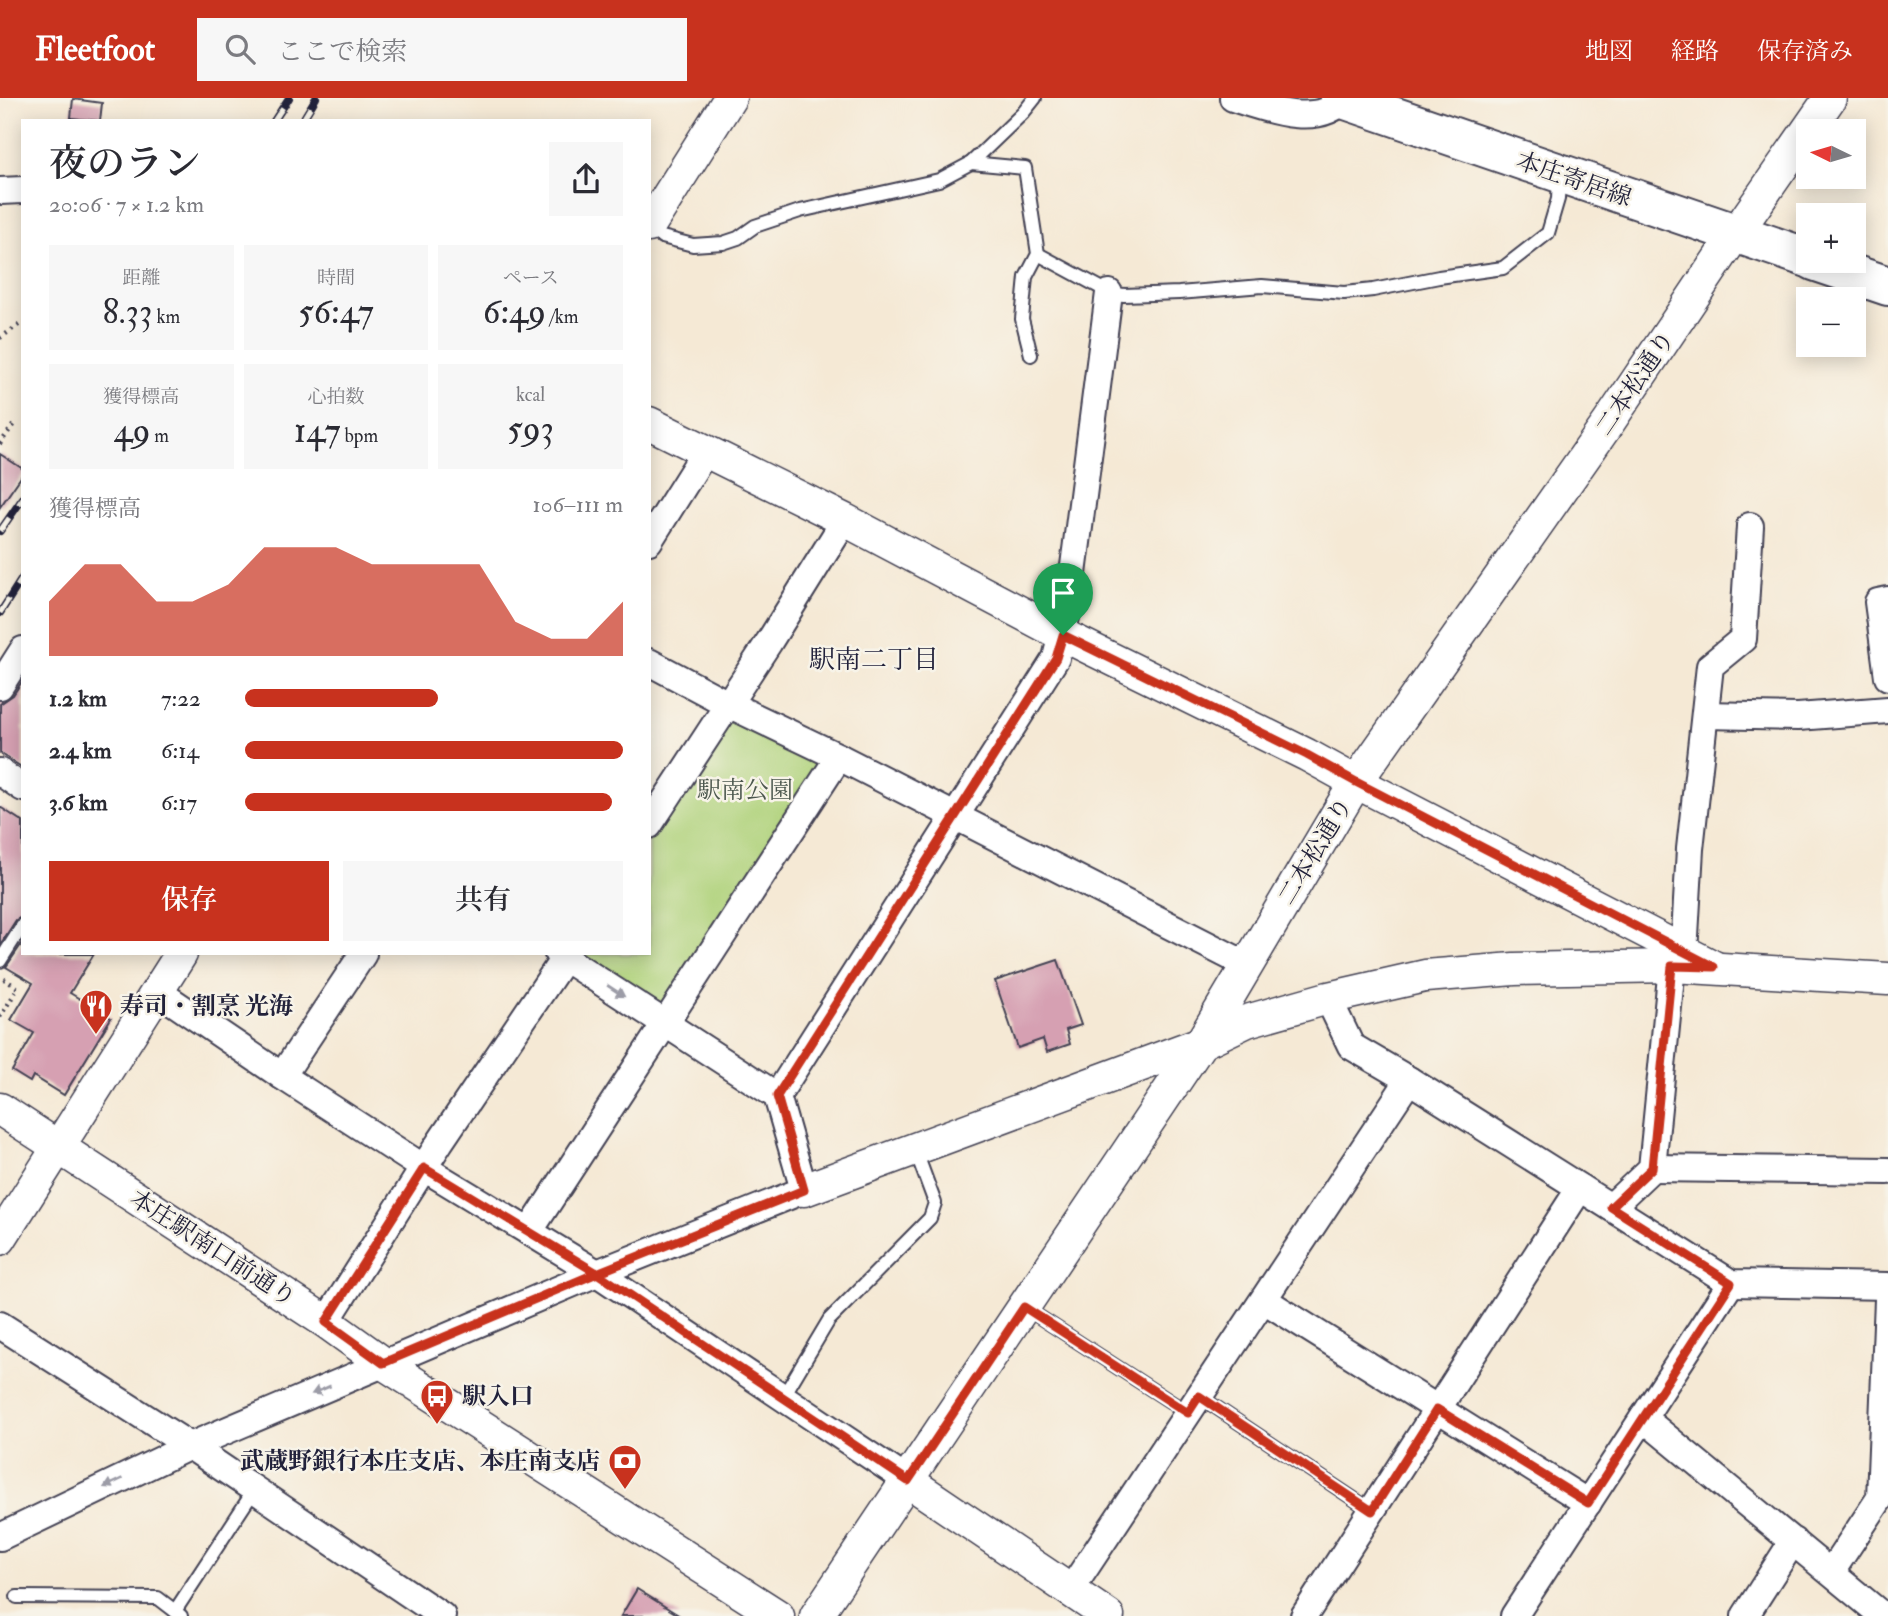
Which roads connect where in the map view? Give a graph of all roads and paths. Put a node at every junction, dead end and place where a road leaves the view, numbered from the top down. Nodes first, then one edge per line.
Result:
1 (730, 98) edge
2 (1035, 98) edge
3 (1233, 98) edge
4 (1830, 98) edge
5 (1343, 99) edge
6 (971, 163) junction
7 (1559, 174) junction
8 (21, 190) edge
9 (0, 191) edge
10 (651, 223) edge
11 (651, 228) edge
12 (1735, 233) junction
13 (1038, 254) junction
14 (1796, 254) edge
15 (1850, 273) edge
16 (1888, 286) edge
17 (1109, 293) junction
18 (21, 323) edge
19 (0, 338) edge
20 (1031, 355) dead end
21 (16, 421) dead end
22 (651, 424) edge
23 (0, 444) edge
24 (705, 452) junction
25 (845, 520) junction
26 (1750, 526) dead end
27 (651, 538) edge
28 (1888, 600) edge
29 (1063, 635) junction
30 (21, 653) edge
31 (651, 663) edge
32 (1888, 677) edge
33 (0, 686) edge
34 (728, 704) junction
35 (1888, 710) edge
36 (1705, 715) junction
37 (839, 757) junction
38 (0, 772) edge
39 (1356, 782) junction
40 (21, 787) edge
41 (659, 789) edge
42 (956, 816) junction
43 (651, 818) edge
44 (21, 928) edge
45 (180, 955) edge
46 (362, 955) edge
47 (563, 955) edge
48 (1678, 959) junction
49 (0, 961) edge
50 (1247, 965) junction
51 (0, 976) edge
52 (1888, 979) edge
53 (157, 990) junction
54 (1328, 998) junction
55 (0, 1017) edge
56 (665, 1023) junction
57 (1201, 1043) junction
58 (282, 1076) junction
59 (1409, 1080) junction
60 (777, 1096) junction
61 (0, 1109) edge
62 (59, 1147) junction
63 (915, 1149) junction
64 (424, 1168) junction
65 (1652, 1168) junction
66 (1888, 1171) edge
67 (1580, 1188) junction
68 (804, 1190) junction
69 (1611, 1207) junction
70 (529, 1232) junction
71 (0, 1239) edge
72 (597, 1273) junction
73 (1731, 1283) junction
74 (1888, 1286) edge
75 (1888, 1299) edge
76 (1264, 1300) junction
77 (1024, 1307) junction
78 (326, 1322) junction
79 (0, 1325) edge
80 (383, 1363) junction
81 (783, 1397) junction
82 (1194, 1404) junction
83 (1437, 1409) junction
84 (1643, 1418) junction
85 (190, 1446) junction
86 (908, 1481) junction
87 (255, 1489) junction
88 (1884, 1498) edge
89 (1588, 1503) junction
90 (1372, 1511) junction
91 (0, 1537) edge
92 (1793, 1541) junction
93 (1830, 1572) junction
94 (1070, 1591) junction
95 (17, 1597) dead end
96 (178, 1614) edge
97 (442, 1616) edge
98 (778, 1616) edge
99 (816, 1616) edge
100 (1108, 1616) edge
101 (1304, 1616) edge
102 (1514, 1616) edge
103 (1745, 1616) edge
104 (1883, 1616) edge

1 - 10 street
2 - 6 lane
3 - 5 street
4 - 12 street, 二本松通り
5 - 7 main road, 本庄寄居線
6 - 11 lane
6 - 13 lane
7 - 12 main road, 本庄寄居線
7 - 17 lane
8 - 9 street
12 - 14 main road, 本庄寄居線
12 - 39 street, 二本松通り
13 - 17 lane
13 - 20 lane
15 - 16 main road
17 - 29 street
18 - 19 path
21 - 23 path
22 - 24 street
24 - 25 street
24 - 27 street
25 - 29 street
25 - 34 street
26 - 36 street
28 - 32 street
29 - 39 street
29 - 42 street
30 - 33 street
31 - 34 street
34 - 37 street
34 - 41 street
35 - 36 street
36 - 48 street
37 - 42 street
37 - 56 street
38 - 40 street
39 - 48 street
39 - 50 street, 二本松通り
41 - 43 street
42 - 50 street
42 - 60 street
44 - 49 lane
45 - 53 street
46 - 58 street
47 -> 56 street
47 - 64 street
48 - 52 street
48 - 54 street
48 - 65 street
50 - 57 street, 二本松通り
51 - 55 path
53 - 58 street
53 - 62 street
54 - 57 street
54 - 59 street
56 - 60 street
56 - 70 street
57 - 63 street
57 - 77 street, 二本松通り
58 - 64 street
59 - 67 street
59 - 76 street
60 - 68 street
61 - 62 street, 本庄駅南口前通り
62 - 71 street
62 - 78 street, 本庄駅南口前通り
63 - 68 street
63 - 81 lane
64 - 70 street
64 - 78 street
65 - 66 street
65 - 69 street
67 - 69 street
67 - 83 street
68 - 72 street
69 - 73 street
70 - 72 street
72 - 80 street
72 - 81 street
73 - 74 street
73 - 84 street
75 - 88 street
76 - 82 street
76 - 83 street
77 - 82 lane
77 - 86 street, 二本松通り
78 - 80 street, 本庄駅南口前通り
79 - 85 street
80 -> 85 street
80 - 98 street, 本庄駅南口前通り
81 - 86 street
82 - 90 lane
82 - 94 street
83 - 89 street
83 - 90 street
84 - 89 street
84 - 92 street
85 - 87 street
85 -> 91 street
86 - 94 street
86 - 99 street, 二本松通り
87 - 96 lane
87 - 97 street
88 - 93 street
89 - 102 street
90 - 101 street
92 - 93 street
92 - 103 street
93 - 104 street
94 - 100 street
95 - 96 lane

